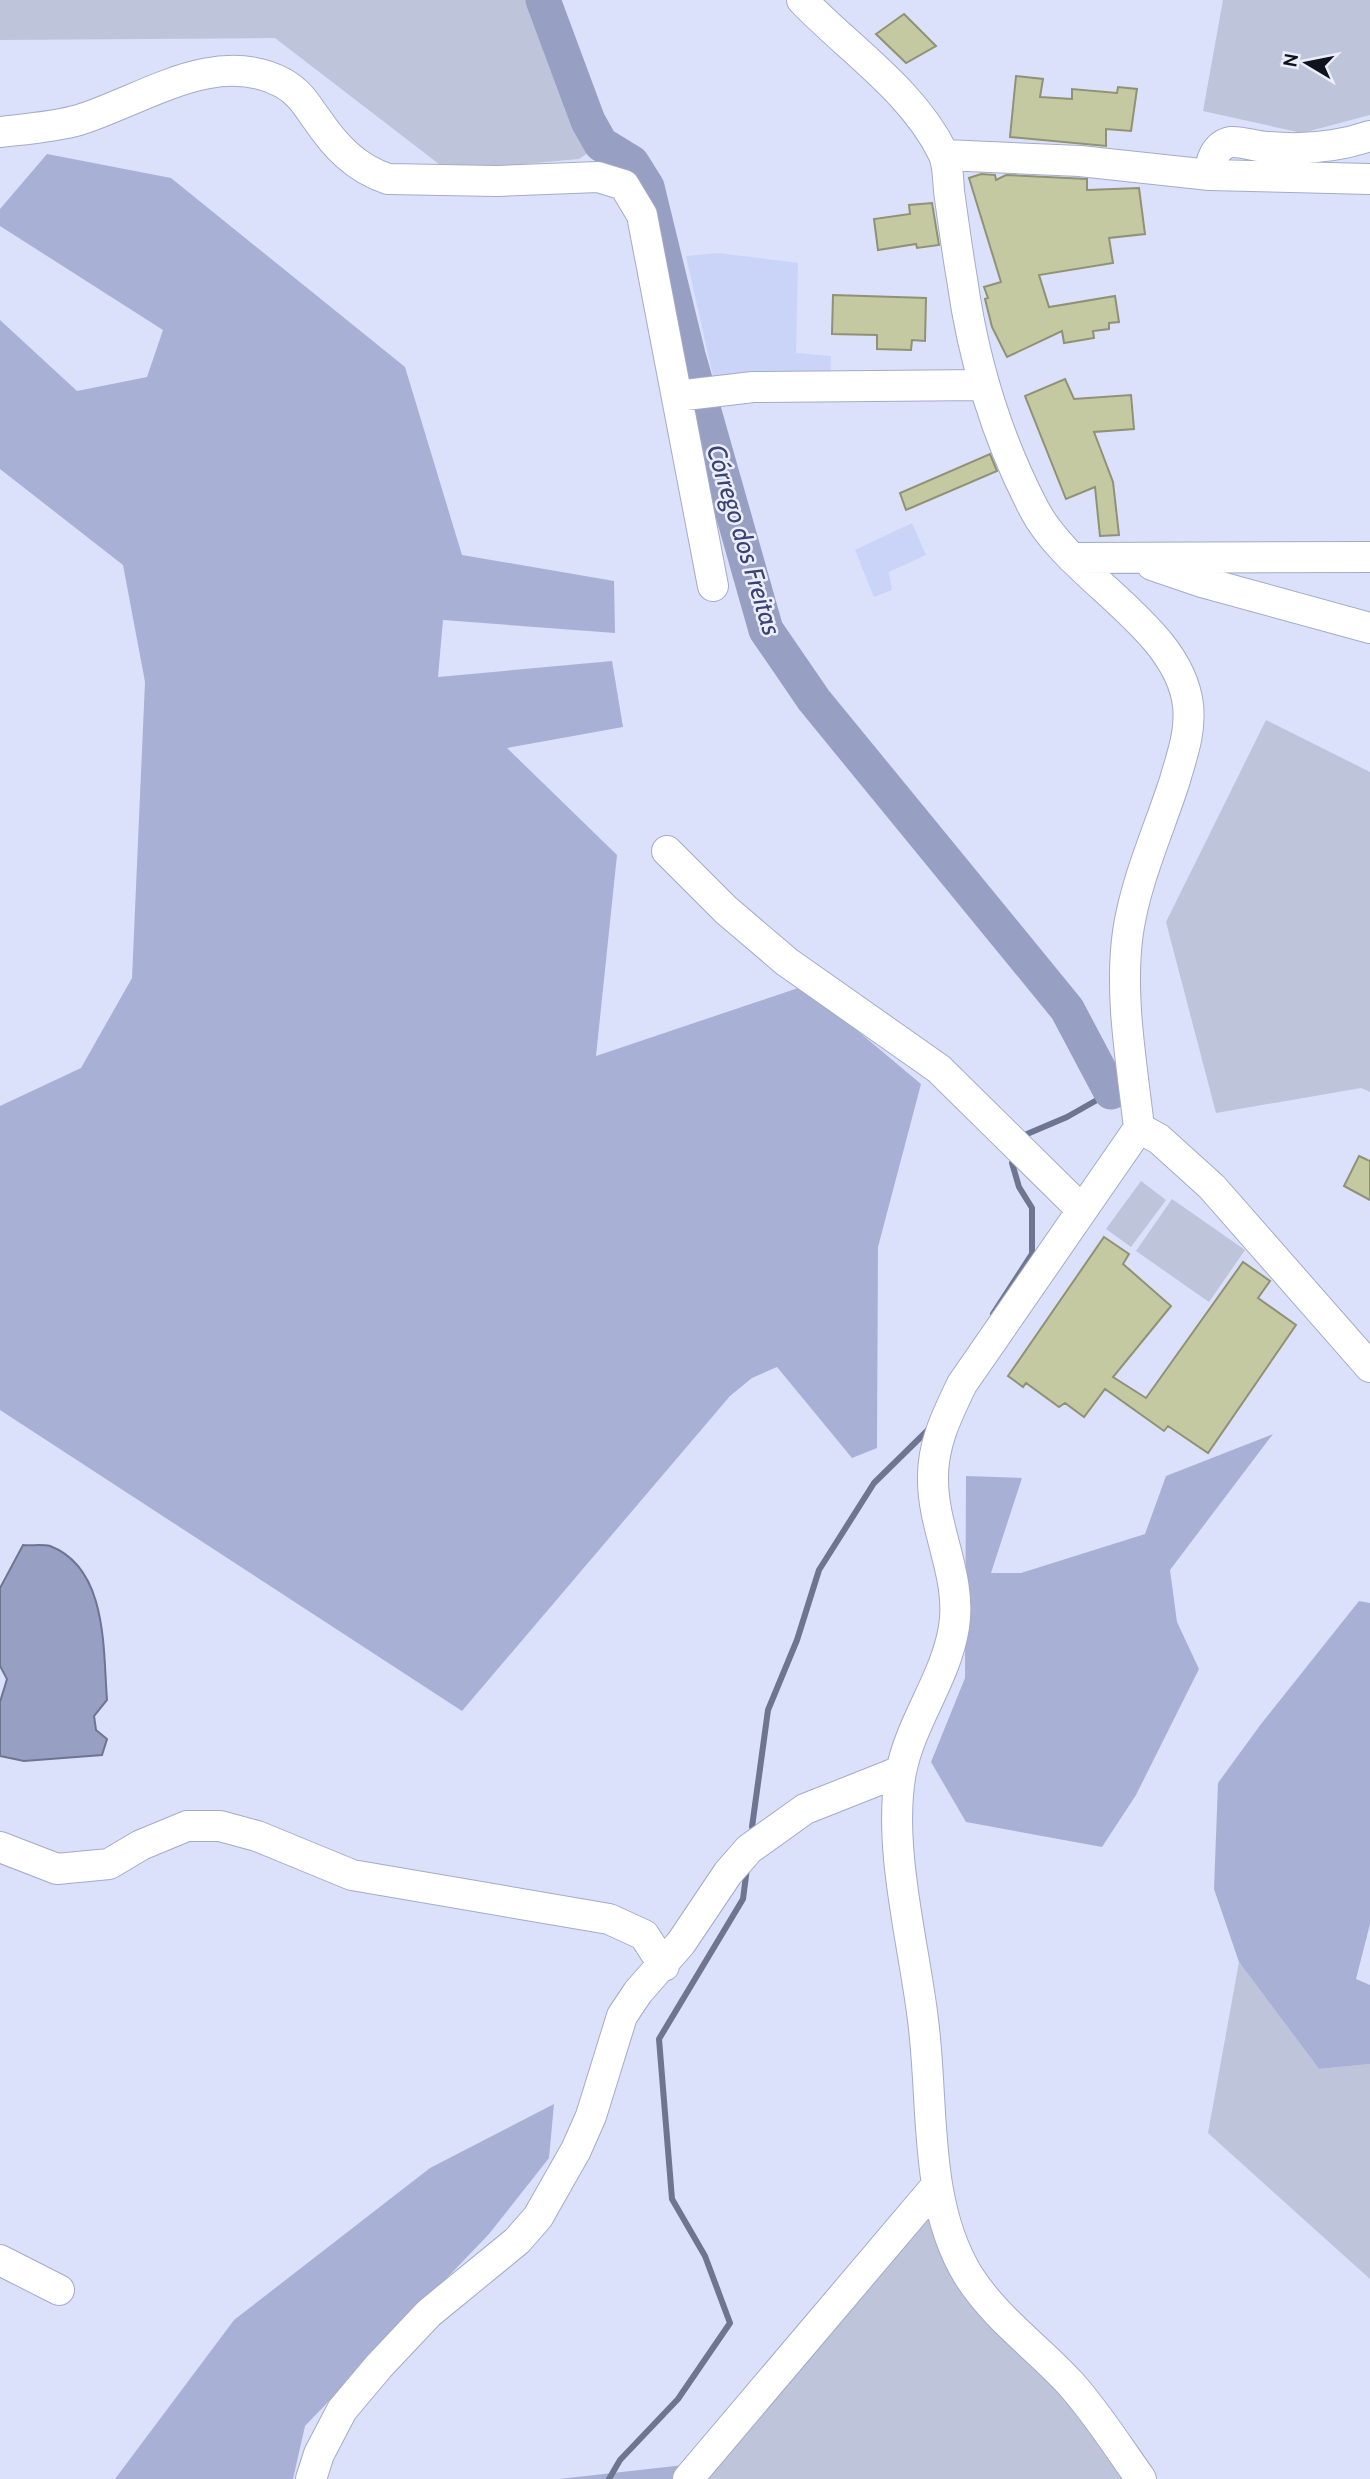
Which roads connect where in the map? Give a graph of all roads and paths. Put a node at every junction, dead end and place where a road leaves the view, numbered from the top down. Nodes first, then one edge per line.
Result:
1 (802, 0) edge
2 (0, 132) edge
3 (1370, 136) edge
4 (945, 155) junction
5 (1210, 175) junction
6 (1370, 179) edge
7 (983, 385) junction
8 (691, 394) junction
9 (1370, 557) edge
10 (1072, 558) junction
11 (1132, 558) junction
12 (713, 586) dead end
13 (1370, 628) edge
14 (667, 850) dead end
15 (1139, 1128) junction
16 (1082, 1209) junction
17 (1370, 1367) edge
18 (901, 1771) junction
19 (0, 1847) edge
20 (664, 1966) junction
21 (937, 2185) junction
22 (0, 2260) edge
23 (59, 2290) dead end
24 (311, 2479) edge
25 (688, 2479) edge
26 (1141, 2479) edge

1 - 4 street
2 - 8 street
3 - 5 street
4 - 5 street
4 - 7 street
5 - 6 street
7 - 8 street
7 - 10 street
8 - 12 street
9 - 11 street
10 - 11 street
10 - 15 street
11 - 13 street
14 - 16 street
15 - 16 street
15 - 17 street
16 - 18 street
18 - 20 street
18 - 21 street
19 - 20 street
20 - 24 street
21 - 25 street
21 - 26 street
22 - 23 street

